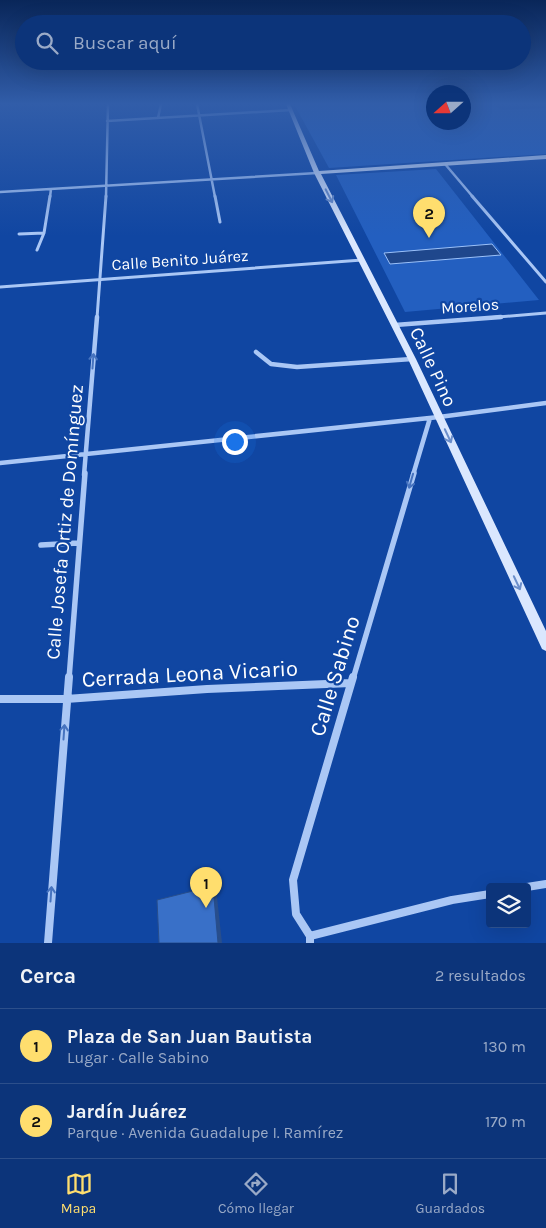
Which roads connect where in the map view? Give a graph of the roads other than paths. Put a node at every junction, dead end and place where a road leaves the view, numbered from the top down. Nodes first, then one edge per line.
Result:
1 (107, 148) edge
2 (205, 148) edge
3 (307, 148) edge
4 (546, 157) edge
5 (445, 164) junction
6 (317, 173) junction
7 (211, 178) junction
8 (107, 185) junction
9 (51, 189) junction
10 (0, 192) edge
11 (220, 222) dead end
12 (44, 233) junction
13 (19, 234) dead end
14 (37, 250) dead end
15 (362, 260) junction
16 (99, 279) junction
17 (546, 282) edge
18 (0, 287) edge
19 (546, 313) edge
20 (395, 325) junction
21 (256, 352) dead end
22 (412, 359) junction
23 (546, 403) edge
24 (434, 417) junction
25 (86, 453) junction
26 (0, 463) edge
27 (78, 543) junction
28 (41, 544) dead end
29 (546, 646) edge
30 (352, 683) junction
31 (0, 699) edge
32 (66, 699) junction
33 (546, 884) edge
34 (531, 886) edge
35 (486, 895) edge
36 (310, 939) edge
37 (48, 943) edge

1 - 8 street, Calle Josefa Ortiz de Domínguez
2 - 7 street
3 - 6 street, Calle Pino
4 - 5 street
5 - 6 street
5 - 17 street
6 - 7 street
6 -> 15 street, Calle Pino
7 - 8 street
7 - 11 street
8 - 9 street
8 - 16 street, Calle Josefa Ortiz de Domínguez
9 - 10 street
9 - 12 street
12 - 13 street
12 - 14 street
15 - 16 street, Calle Benito Juárez
15 - 20 street, Calle Pino
16 - 18 street, Calle Benito Juárez
25 -> 16 street, Calle Josefa Ortiz de Domínguez
19 - 20 street, Morelos
20 - 22 street, Calle Pino
21 - 22 street
22 - 24 street, Calle Pino
23 - 24 street
24 - 25 street
24 -> 29 street, Calle Pino
24 -> 30 street, Calle Sabino
25 - 26 street
25 - 27 street, Calle Josefa Ortiz de Domínguez
27 - 28 street
27 - 32 street, Calle Josefa Ortiz de Domínguez
30 - 32 street, Cerrada Leona Vicario
30 - 36 street, Calle Sabino
31 - 32 street, Cerrada Leona Vicario
37 -> 32 street, Calle Josefa Ortiz de Domínguez
33 - 34 street
35 - 36 street

